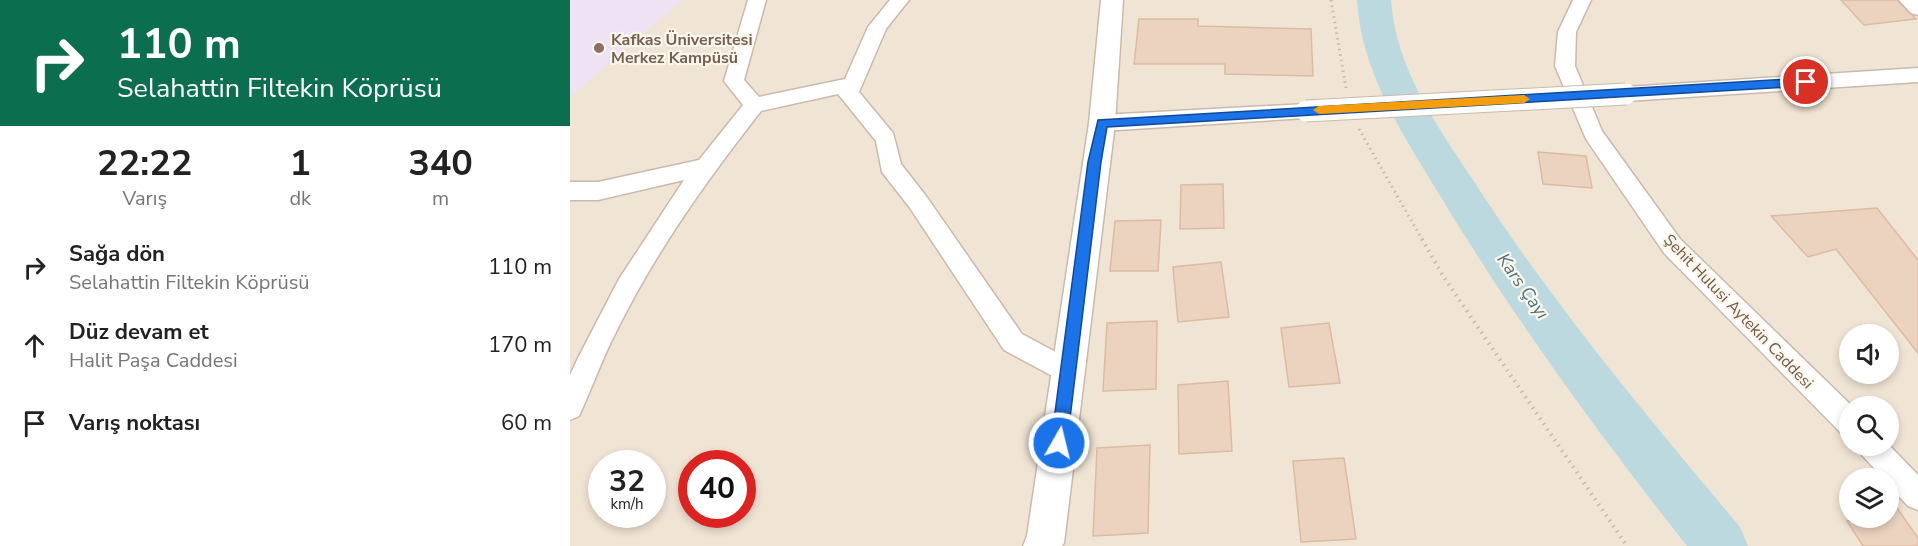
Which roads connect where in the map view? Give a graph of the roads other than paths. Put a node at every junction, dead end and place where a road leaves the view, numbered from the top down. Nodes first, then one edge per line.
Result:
1 (757, 0) edge
2 (900, 0) edge
3 (1112, 0) edge
4 (1582, 0) edge
5 (1908, 0) edge
6 (1918, 9) edge
7 (1918, 75) edge
8 (849, 93) junction
9 (754, 105) junction
10 (1102, 123) junction
11 (702, 168) junction
12 (570, 191) edge
13 (579, 362) edge
14 (1069, 372) junction
15 (570, 407) edge
16 (1839, 412) edge
17 (1881, 456) edge
18 (1918, 496) edge
19 (1044, 545) edge

1 - 9 street
2 - 8 street
3 - 10 street
4 - 16 street, Şehit Hulusi Aytekin Caddesi
5 - 6 street
7 - 10 street, bridge
8 - 9 street
8 - 14 street
9 - 11 street
10 - 14 street
11 - 12 street
11 - 13 street
13 - 15 street
14 - 19 street
17 - 18 street

